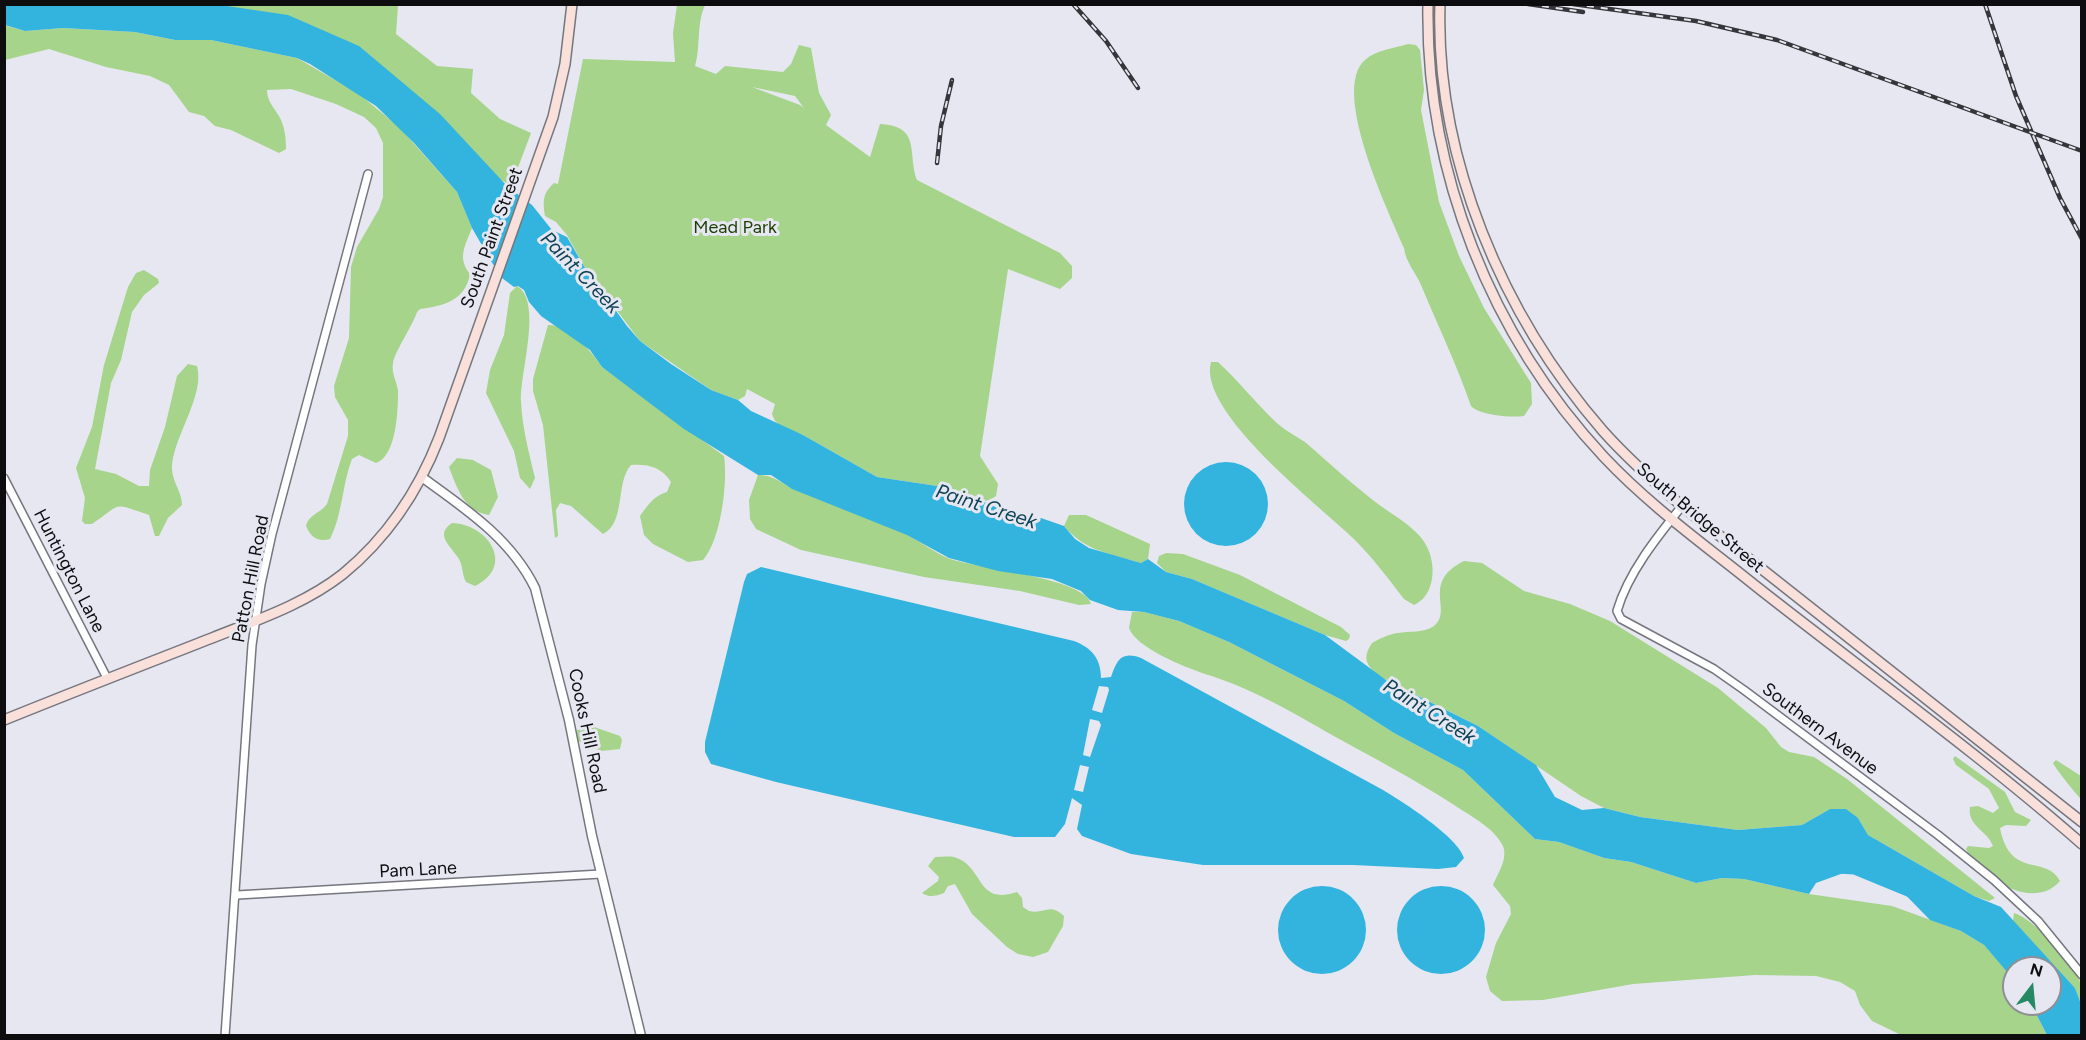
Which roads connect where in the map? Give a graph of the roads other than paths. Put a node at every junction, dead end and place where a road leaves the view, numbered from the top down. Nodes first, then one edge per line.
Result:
1 (572, 4) edge
2 (1428, 4) edge
3 (1440, 4) edge
4 (368, 174) dead end
5 (4, 478) edge
6 (423, 478) junction
7 (1682, 506) junction
8 (1671, 520) junction
9 (258, 619) junction
10 (107, 678) junction
11 (4, 720) edge
12 (2082, 822) edge
13 (2082, 844) edge
14 (601, 874) junction
15 (237, 895) junction
16 (2082, 975) edge
17 (225, 1035) edge
18 (641, 1035) edge

1 - 6 main road, South Paint Street
2 - 8 main road, South Bridge Street
3 - 7 main road, South Bridge Street
4 - 9 street, Patton Hill Road
5 - 10 street, Huntington Lane
6 - 9 main road, South Paint Street
6 - 14 street, Cooks Hill Road
7 - 8 street, Southern Avenue
7 - 12 main road, South Bridge Street
8 - 13 main road, South Bridge Street
8 - 16 street, Southern Avenue
9 - 10 main road, South Paint Street
9 - 15 street, Patton Hill Road
10 - 11 main road, South Paint Street
14 - 15 street, Pam Lane
14 - 18 street, Cooks Hill Road
15 - 17 street, Patton Hill Road

